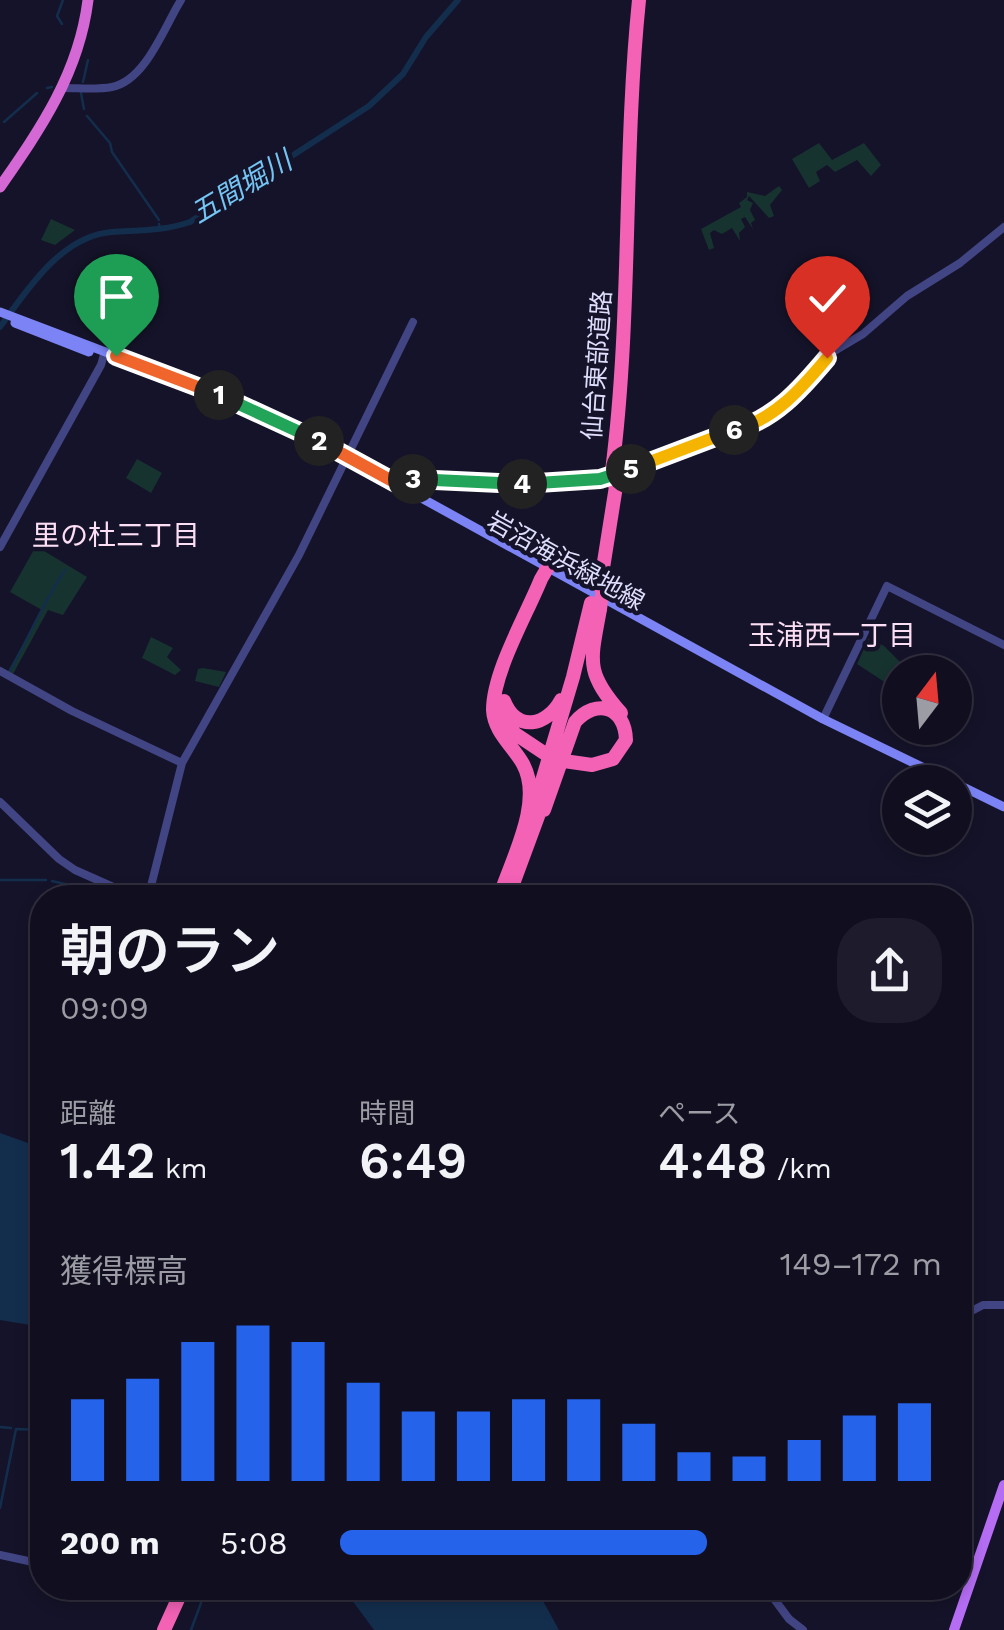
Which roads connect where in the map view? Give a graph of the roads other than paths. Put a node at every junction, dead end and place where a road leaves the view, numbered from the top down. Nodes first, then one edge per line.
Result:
1 (86, 0) edge
2 (181, 0) edge
3 (642, 0) edge
4 (63, 88) junction
5 (0, 177) edge
6 (0, 187) edge
7 (1004, 227) edge
8 (0, 315) edge
9 (413, 322) dead end
10 (104, 354) junction
11 (346, 459) junction
12 (615, 475) junction
13 (404, 491) junction
14 (0, 547) edge
15 (547, 571) junction
16 (599, 586) junction
17 (595, 606) junction
18 (1004, 645) edge
19 (0, 671) edge
20 (498, 698) junction
21 (823, 719) junction
22 (546, 757) dead end
23 (182, 763) junction
24 (917, 765) edge
25 (972, 792) edge
26 (0, 802) edge
27 (1004, 807) edge
28 (522, 862) junction
29 (109, 885) edge
30 (151, 885) edge
31 (503, 885) edge
32 (504, 885) edge
33 (513, 885) edge
34 (1004, 1305) edge
35 (972, 1311) edge
36 (1004, 1485) edge
37 (0, 1555) edge
38 (30, 1561) edge
39 (972, 1578) edge
40 (174, 1600) edge
41 (185, 1600) edge
42 (775, 1600) edge
43 (964, 1600) edge
44 (170, 1630) edge
45 (803, 1630) edge
46 (954, 1630) edge

1 - 4 highway
1 - 5 highway
2 - 4 street
3 - 12 highway, 仙台東部道路
4 - 6 highway
7 - 13 street
8 - 10 main road, 岩沼海浜緑地線
9 - 11 street
10 - 11 main road, 岩沼海浜緑地線
10 - 14 street
11 - 13 main road, 岩沼海浜緑地線
11 - 23 street
12 - 16 highway, 仙台東部道路
12 - 16 highway, 仙台東部道路
13 - 15 main road, 岩沼海浜緑地線
15 - 20 highway
15 - 21 main road, 岩沼海浜緑地線
16 - 17 highway, 仙台東部道路, bridge
17 - 20 highway
17 - 28 highway, 仙台東部道路
17 - 28 highway
17 - 32 highway, 仙台東部道路
18 - 21 street
19 - 23 street
20 - 22 highway
20 - 31 highway
21 - 24 main road, 岩沼海浜緑地線
23 - 30 street
25 - 27 main road, 岩沼海浜緑地線
26 - 29 street
28 - 33 highway, 仙台東部道路
34 - 35 street
36 - 39 main road
37 - 38 street
40 - 44 highway
41 - 44 highway
42 - 45 street
43 - 46 main road

